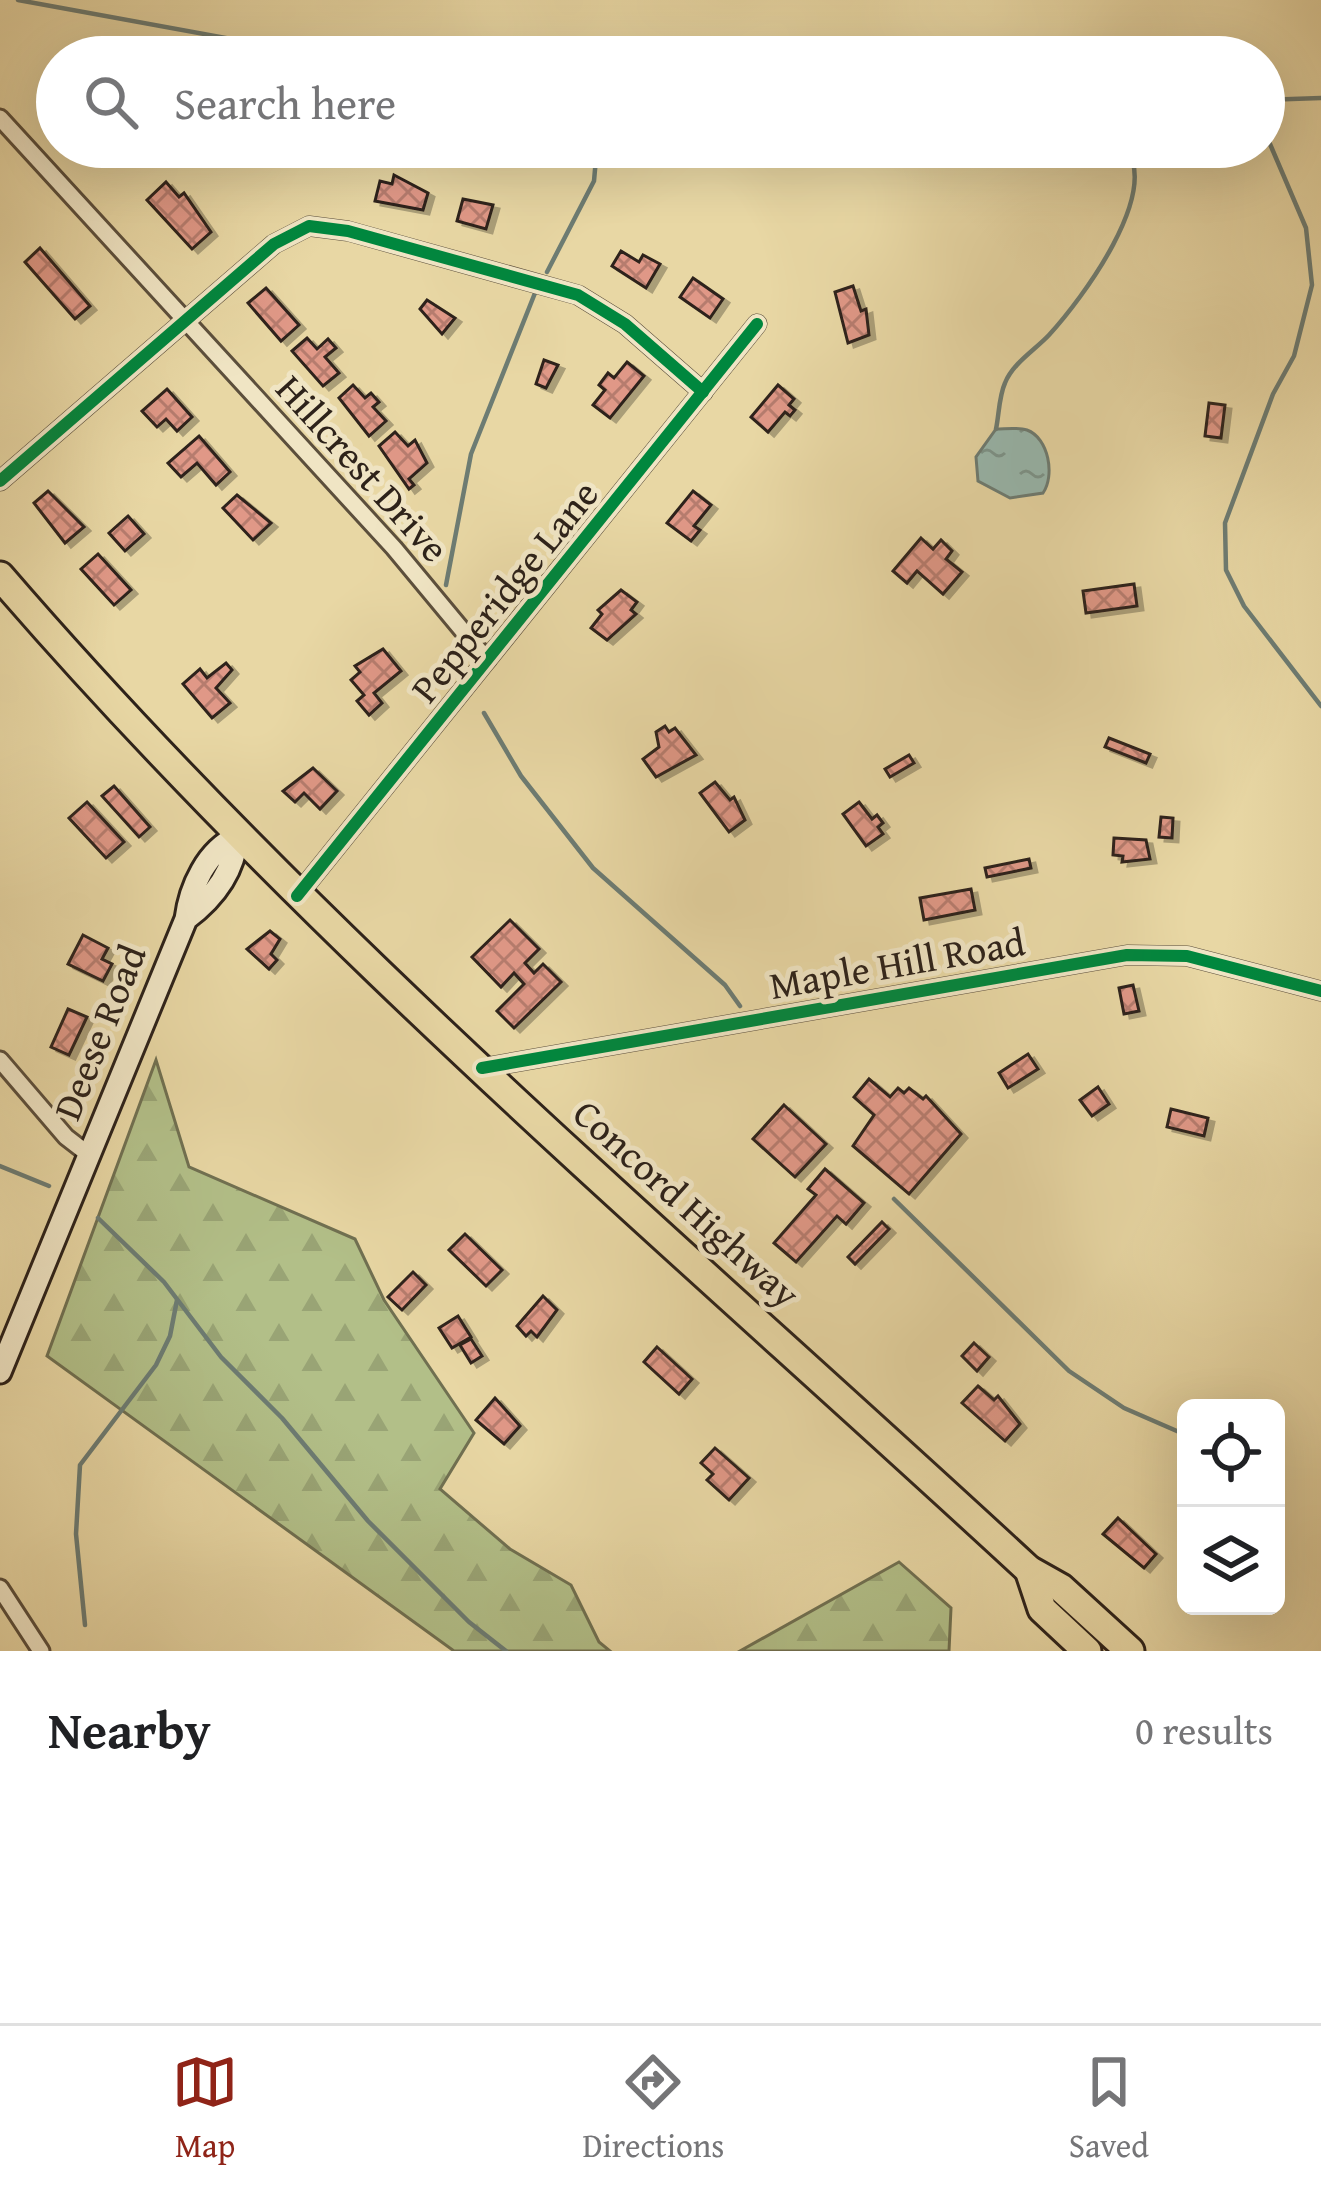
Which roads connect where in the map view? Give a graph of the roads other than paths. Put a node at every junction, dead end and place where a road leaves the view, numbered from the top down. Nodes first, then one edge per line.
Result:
1 (0, 118) edge
2 (36, 158) edge
3 (45, 168) edge
4 (186, 323) junction
5 (758, 324) dead end
6 (703, 392) junction
7 (0, 481) edge
8 (0, 576) edge
9 (487, 659) junction
10 (237, 837) junction
11 (297, 896) junction
12 (1321, 991) edge
13 (0, 1060) edge
14 (482, 1068) junction
15 (88, 1154) junction
16 (0, 1372) edge
17 (1029, 1570) junction
18 (0, 1588) edge
19 (41, 1651) edge
20 (1087, 1651) edge
21 (1130, 1651) edge

1 - 2 street, Hillcrest Drive
3 - 4 street, Hillcrest Drive
4 - 6 street
4 - 7 street
4 - 9 street, Hillcrest Drive
5 - 6 street, Pepperidge Lane
6 - 9 street, Pepperidge Lane
8 - 10 highway, Concord Highway
9 - 11 street, Pepperidge Lane
10 - 11 highway, Concord Highway
10 - 15 street, Deese Road
11 - 14 highway, Concord Highway
12 - 14 street, Maple Hill Road
13 - 15 street
14 - 17 highway, Concord Highway
15 - 16 street, Deese Road
17 - 20 highway, Concord Highway
17 - 21 highway, Concord Highway
18 - 19 street

